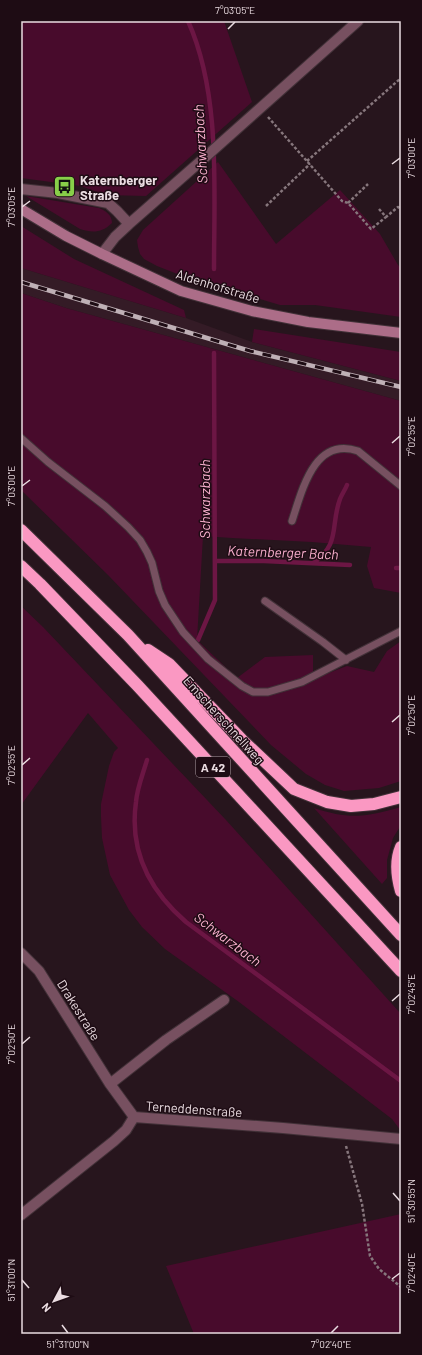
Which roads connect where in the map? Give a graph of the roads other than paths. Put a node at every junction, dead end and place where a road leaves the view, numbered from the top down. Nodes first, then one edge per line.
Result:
1 (358, 21) edge
2 (21, 189) edge
3 (21, 209) edge
4 (129, 224) junction
5 (102, 254) junction
6 (401, 333) edge
7 (21, 438) edge
8 (401, 486) edge
9 (292, 521) dead end
10 (21, 530) edge
11 (21, 566) edge
12 (265, 601) dead end
13 (401, 631) edge
14 (128, 635) junction
15 (346, 660) junction
16 (401, 797) edge
17 (401, 847) edge
18 (401, 891) edge
19 (401, 935) edge
20 (21, 953) edge
21 (401, 971) edge
22 (224, 1000) dead end
23 (110, 1084) junction
24 (134, 1117) junction
25 (401, 1139) edge
26 (21, 1215) edge

1 - 4 street
2 - 4 street
3 - 5 street, Aldenhofstraße
4 - 5 street
5 - 6 street, Aldenhofstraße
7 - 15 lane
8 - 9 lane
10 - 14 highway, Emscherschnellweg / A 42
11 - 21 highway, A 42
12 - 15 lane
13 - 15 lane
14 - 16 highway
14 - 19 highway, Emscherschnellweg / A 42
17 - 18 highway
20 - 23 street, Drakestraße
22 - 23 street
23 - 24 street, Drakestraße
24 - 25 street, Terneddenstraße
24 - 26 street, Terneddenstraße

